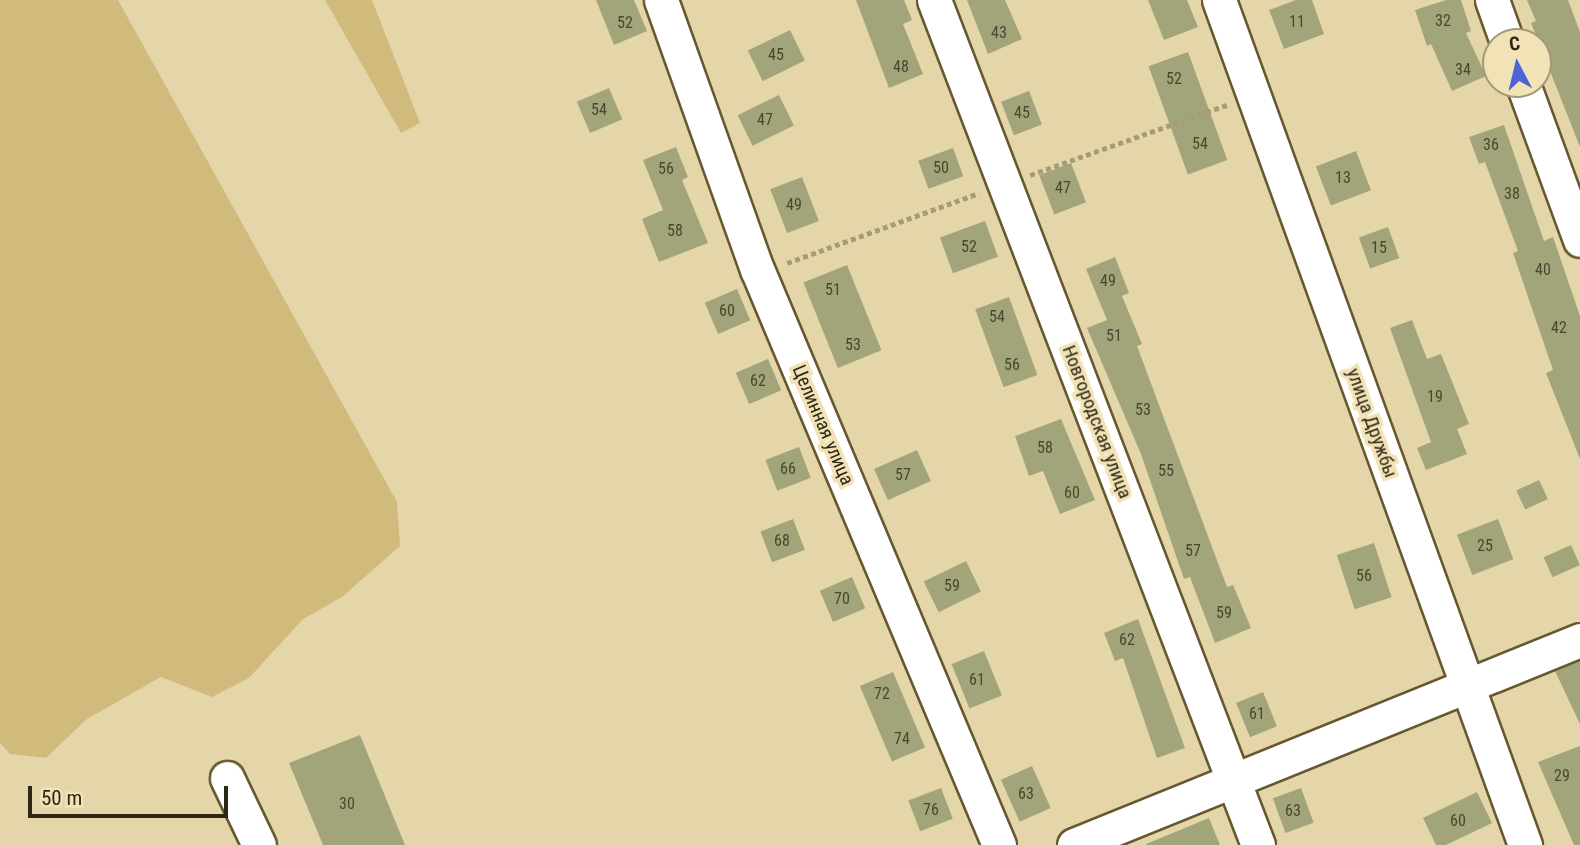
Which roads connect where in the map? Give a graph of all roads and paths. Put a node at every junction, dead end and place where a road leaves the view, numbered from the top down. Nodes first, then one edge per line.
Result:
1 (661, 0) edge
2 (934, 0) edge
3 (1219, 0) edge
4 (1492, 0) edge
5 (1502, 28) edge
6 (1528, 98) edge
7 (1580, 240) edge
8 (1580, 640) edge
9 (1468, 688) junction
10 (227, 778) dead end
11 (1235, 780) junction
12 (259, 845) edge
13 (999, 845) edge
14 (1074, 845) edge
15 (1258, 845) edge
16 (1525, 845) edge

1 - 13 street, Целинная улица
2 - 11 street, Новгородская улица
3 - 9 street, улица Дружбы
4 - 5 street
6 - 7 street
8 - 9 street
9 - 11 street
9 - 16 street, улица Дружбы
10 - 12 street
11 - 14 street
11 - 15 street, Новгородская улица

